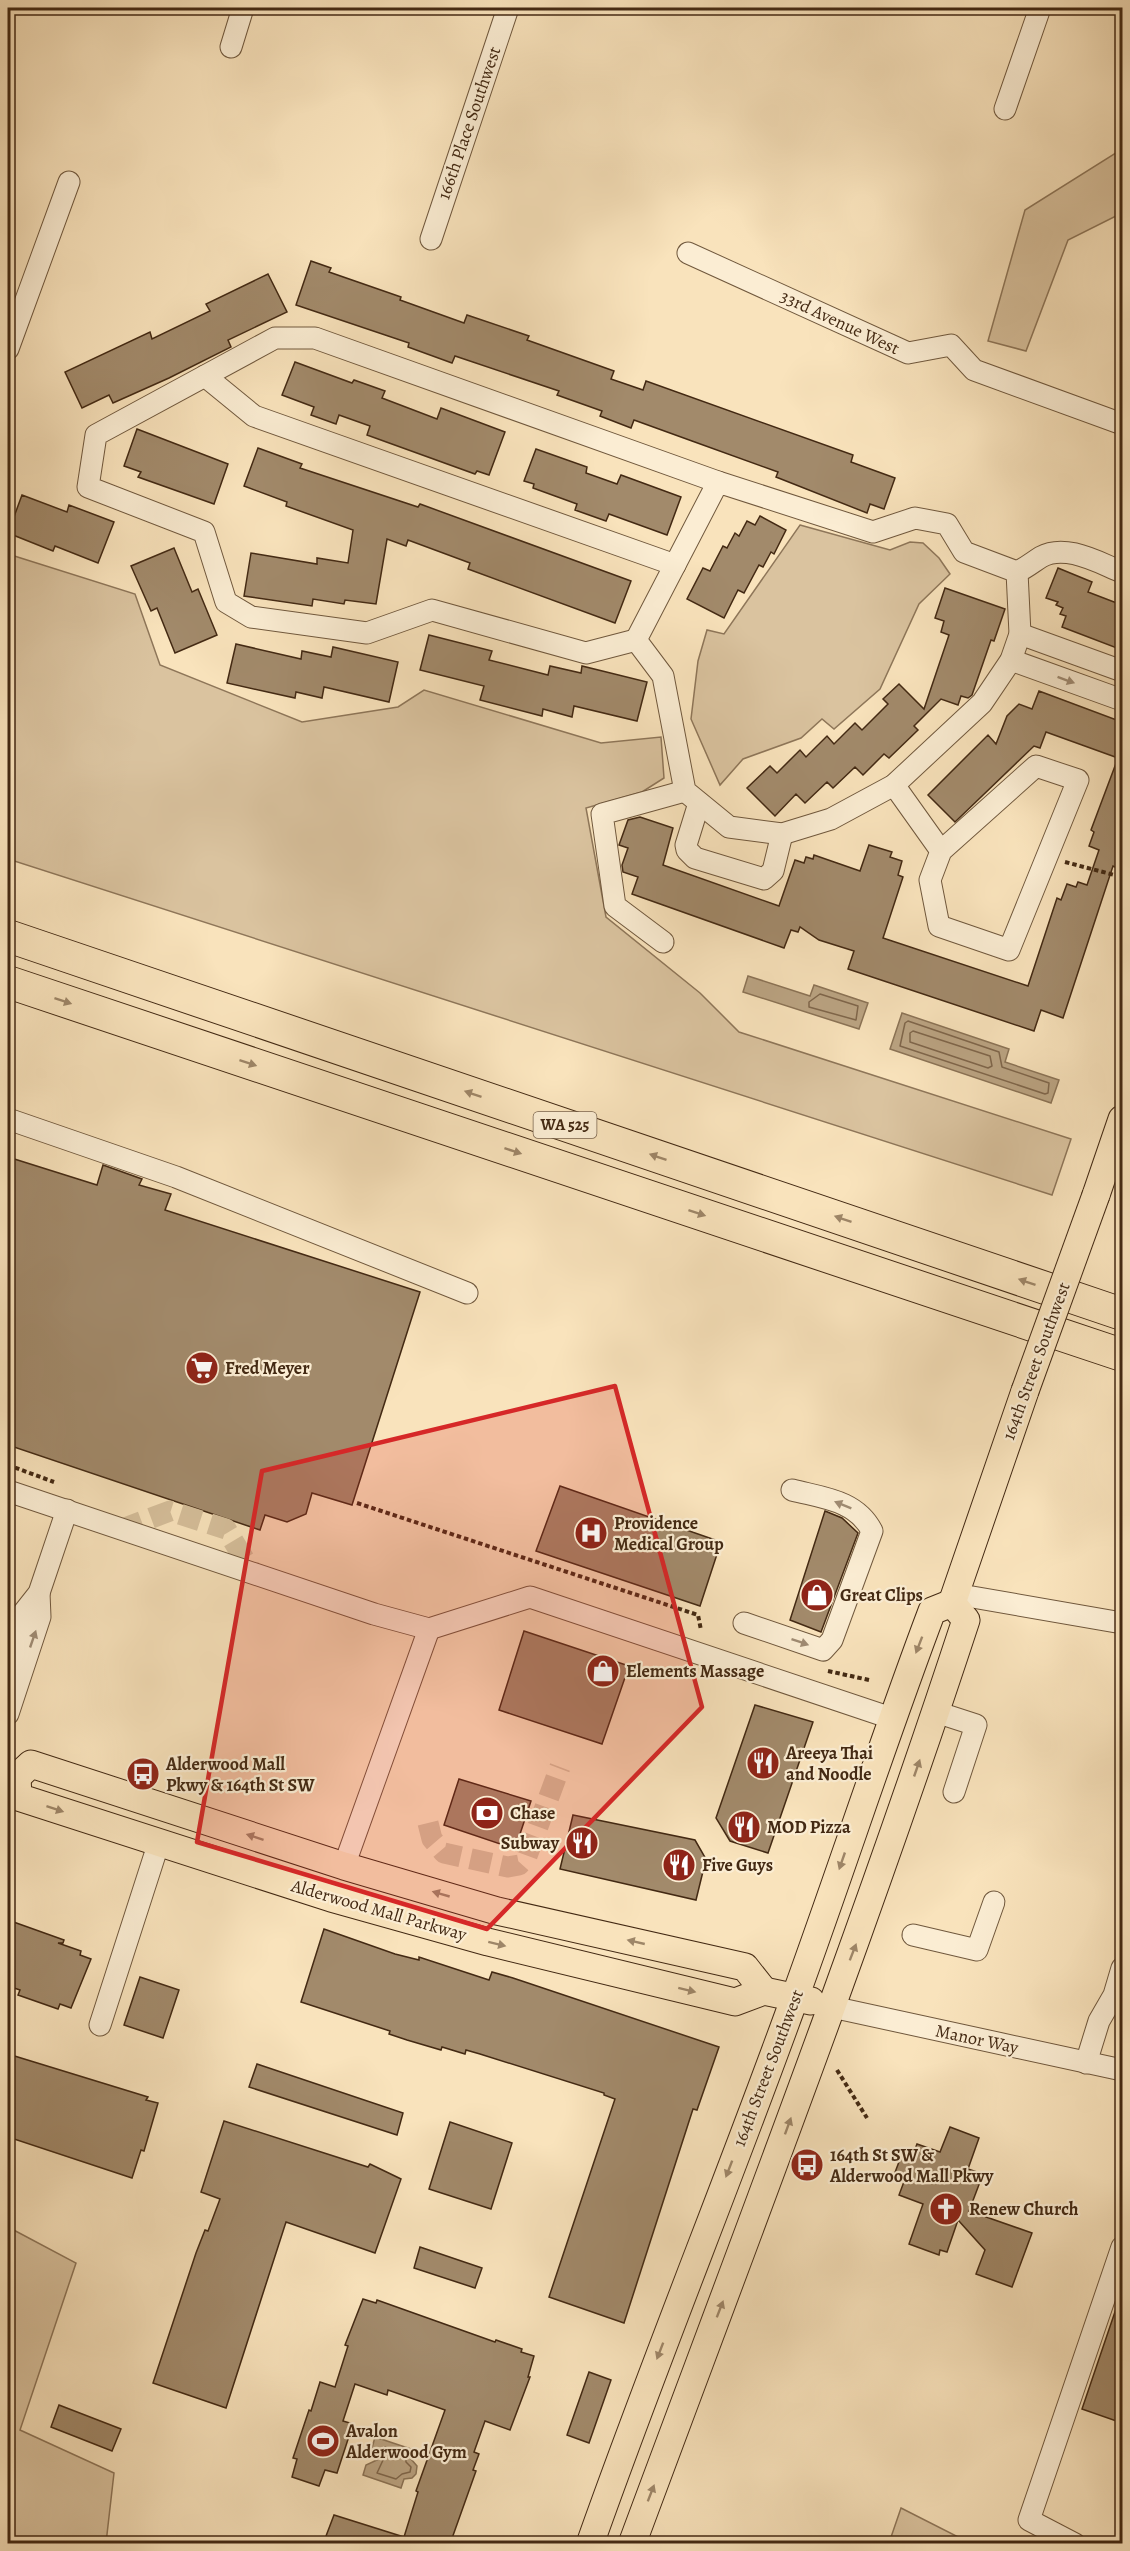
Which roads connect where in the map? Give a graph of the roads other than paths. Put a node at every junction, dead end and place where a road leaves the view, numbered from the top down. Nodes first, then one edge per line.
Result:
1 (243, 8) edge
2 (508, 8) edge
3 (1040, 8) edge
4 (231, 47) dead end
5 (1005, 109) dead end
6 (69, 182) dead end
7 (431, 239) dead end
8 (688, 253) dead end
9 (8, 349) edge
10 (205, 376) junction
11 (1122, 424) edge
12 (718, 482) junction
13 (675, 565) junction
14 (1017, 572) junction
15 (1122, 572) edge
16 (1020, 634) junction
17 (636, 640) junction
18 (1011, 660) junction
19 (1122, 671) edge
20 (1122, 700) edge
21 (894, 785) junction
22 (692, 797) junction
23 (782, 834) junction
24 (942, 851) junction
25 (8, 936) edge
26 (663, 942) dead end
27 (8, 982) edge
28 (8, 1119) edge
29 (1122, 1119) edge
30 (467, 1293) dead end
31 (1122, 1314) edge
32 (1122, 1355) edge
33 (792, 1490) dead end
34 (8, 1491) edge
35 (67, 1510) junction
36 (39, 1593) junction
37 (954, 1598) junction
38 (744, 1623) dead end
39 (1122, 1623) edge
40 (429, 1629) junction
41 (8, 1658) edge
42 (936, 1712) junction
43 (8, 1714) edge
44 (891, 1718) junction
45 (12, 1775) edge
46 (954, 1792) dead end
47 (159, 1842) junction
48 (344, 1866) junction
49 (994, 1902) dead end
50 (913, 1935) dead end
51 (1122, 1968) edge
52 (764, 1991) junction
53 (795, 1997) junction
54 (832, 2007) junction
55 (100, 2025) dead end
56 (1086, 2063) junction
57 (1122, 2070) edge
58 (1122, 2247) edge
59 (590, 2544) edge
60 (632, 2544) edge
61 (1076, 2544) edge

1 - 4 street
2 - 7 street, 166th Place Southwest
3 - 5 street
6 - 9 street
8 - 11 street, 33rd Avenue West
10 - 12 street
10 - 13 street
10 - 17 street
12 - 13 street
12 - 14 street
13 - 17 street
14 - 15 street
14 - 16 street
16 - 18 street
16 - 19 street
17 - 22 street
18 -> 20 street
18 - 21 street
21 - 23 street
21 - 24 street
22 - 23 street
22 - 23 street
22 - 26 street
24 - 24 street
31 -> 25 highway, WA 525
27 -> 32 highway, WA 525
28 - 30 street
29 - 37 main road, 164th Street Southwest, bridge
38 -> 33 street
34 - 35 street
35 - 36 street
35 - 40 street
36 - 41 street
43 -> 36 street
37 - 39 street
37 - 42 main road
37 -> 44 main road, 164th Street Southwest
40 - 44 street
40 - 48 street
42 - 46 street
54 -> 42 main road
44 -> 53 main road, 164th Street Southwest
45 -> 47 main road, Alderwood Mall Parkway
48 -> 45 main road, Alderwood Mall Parkway
47 -> 52 main road, Alderwood Mall Parkway
47 - 55 street
52 -> 48 main road, Alderwood Mall Parkway
49 - 50 street
51 - 56 street
52 - 53 main road
53 - 54 main road
53 -> 59 main road, 164th Street Southwest
54 - 56 street, Manor Way
60 -> 54 main road
56 - 57 street, Manor Way
58 - 61 street

